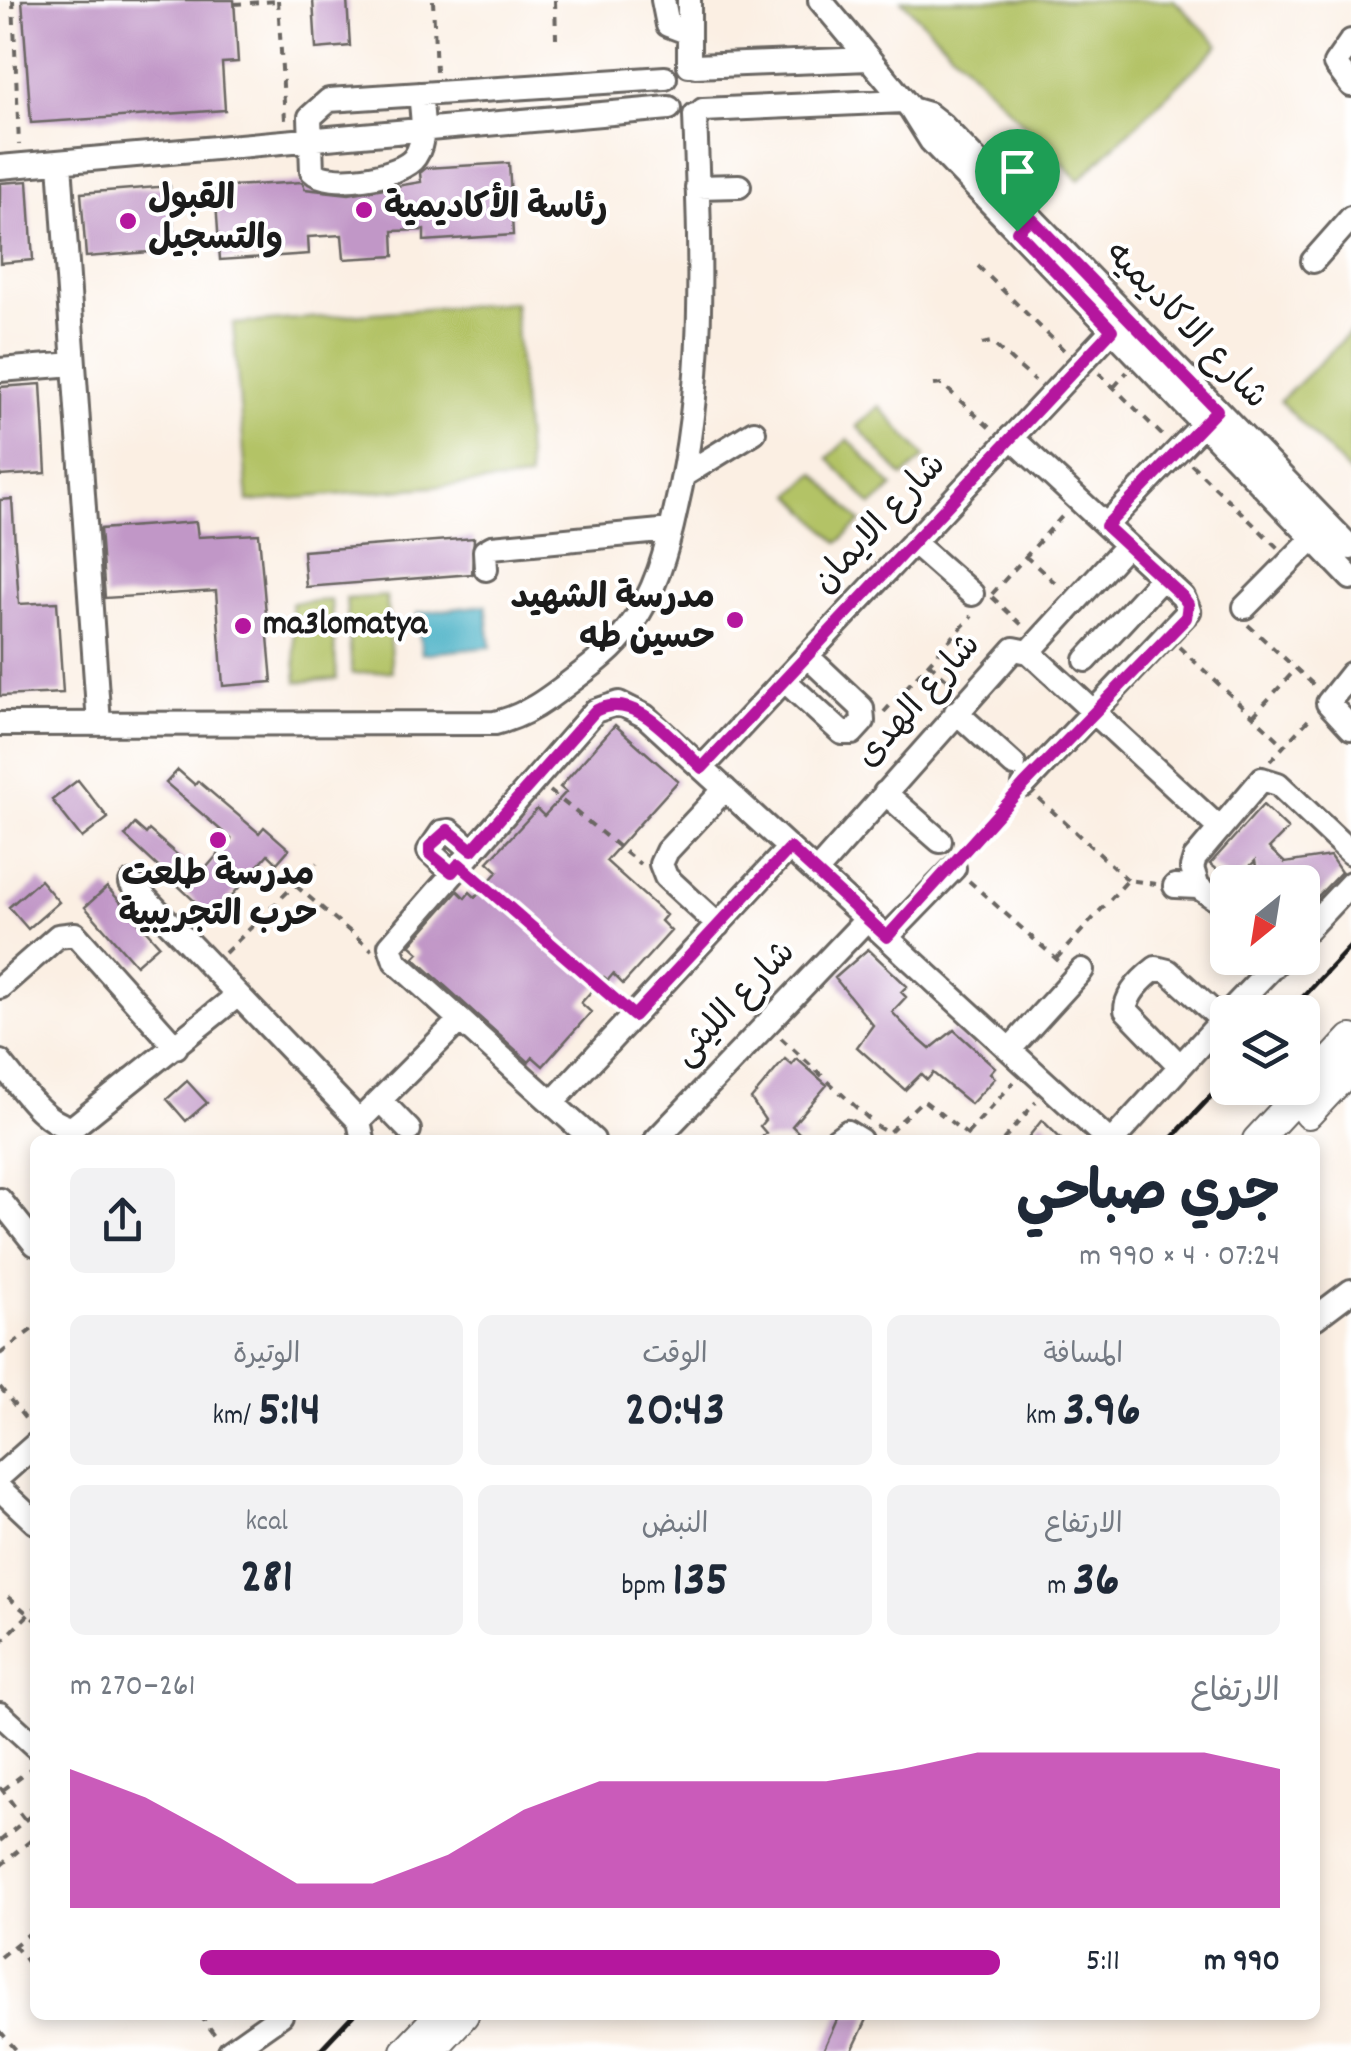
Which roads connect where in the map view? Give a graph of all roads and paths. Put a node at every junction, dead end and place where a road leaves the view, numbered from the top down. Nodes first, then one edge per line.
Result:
1 (13, 0) edge
2 (278, 0) edge
3 (433, 0) edge
4 (555, 0) edge
5 (662, 0) edge
6 (689, 0) edge
7 (820, 0) edge
8 (234, 4) dead end
9 (689, 32) junction
10 (556, 38) dead end
11 (1351, 41) edge
12 (869, 59) junction
13 (692, 66) junction
14 (666, 78) junction
15 (1351, 84) edge
16 (429, 93) junction
17 (907, 105) junction
18 (669, 108) junction
19 (699, 113) junction
20 (423, 132) junction
21 (298, 144) junction
22 (60, 164) junction
23 (10, 166) edge
24 (739, 186) dead end
25 (698, 187) junction
26 (1351, 218) edge
27 (1024, 224) junction
28 (1313, 260) dead end
29 (978, 266) dead end
30 (1112, 330) junction
31 (982, 344) dead end
32 (74, 364) junction
33 (1079, 365) junction
34 (0, 370) edge
35 (934, 385) dead end
36 (1050, 396) junction
37 (1210, 417) junction
38 (754, 432) dead end
39 (1008, 440) junction
40 (684, 474) junction
41 (1077, 499) junction
42 (1106, 526) junction
43 (672, 530) junction
44 (1320, 531) junction
45 (913, 542) junction
46 (1128, 545) junction
47 (1351, 548) edge
48 (1026, 556) junction
49 (486, 569) dead end
50 (1162, 578) junction
51 (1351, 578) edge
52 (972, 594) dead end
53 (1076, 601) junction
54 (1246, 607) joint
55 (1168, 637) junction
56 (1029, 652) junction
57 (807, 656) junction
58 (1086, 660) dead end
59 (928, 663) junction
60 (1296, 669) junction
61 (1351, 674) edge
62 (784, 680) junction
63 (1329, 698) junction
64 (962, 705) junction
65 (1095, 712) junction
66 (1253, 716) junction
67 (0, 724) edge
68 (99, 724) junction
69 (874, 724) dead end
70 (1351, 728) edge
71 (1284, 745) junction
72 (702, 768) junction
73 (1019, 775) junction
74 (535, 778) junction
75 (1262, 779) junction
76 (725, 789) junction
77 (885, 793) junction
78 (1219, 828) junction
79 (940, 841) dead end
80 (790, 848) junction
81 (1351, 853) edge
82 (461, 862) junction
83 (317, 863) dead end
84 (661, 864) junction
85 (954, 868) junction
86 (816, 872) junction
87 (1128, 880) junction
88 (130, 883) dead end
89 (1351, 884) edge
90 (296, 886) junction
91 (1186, 887) junction
92 (1210, 898) edge
93 (1320, 916) edge
94 (868, 919) junction
95 (718, 925) junction
96 (887, 937) junction
97 (392, 954) junction
98 (1056, 959) junction
99 (210, 967) junction
100 (1079, 973) joint
101 (1265, 975) edge
102 (0, 987) edge
103 (238, 995) junction
104 (1246, 995) edge
105 (1210, 1003) edge
106 (634, 1016) junction
107 (460, 1020) junction
108 (767, 1024) junction
109 (1210, 1033) edge
110 (1351, 1039) edge
111 (176, 1047) junction
112 (1010, 1049) junction
113 (0, 1062) edge
114 (1029, 1066) junction
115 (1180, 1066) junction
116 (1351, 1068) edge
117 (1050, 1086) junction
118 (380, 1100) junction
119 (552, 1103) junction
120 (361, 1130) edge
121 (408, 1130) dead end
122 (968, 1134) joint
123 (587, 1135) edge
124 (661, 1135) edge
125 (1008, 1135) edge
126 (1105, 1135) edge
127 (1116, 1135) edge
128 (1263, 1135) edge
129 (1287, 1135) edge
130 (0, 1200) edge
131 (30, 1238) edge
132 (1351, 1291) edge
133 (1320, 1314) edge
134 (30, 1331) edge
135 (0, 1354) edge
136 (0, 1386) edge
137 (30, 1425) edge
138 (30, 1449) edge
139 (0, 1476) edge
140 (0, 1489) edge
141 (30, 1517) edge
142 (8, 1597) dead end
143 (28, 1615) joint
144 (0, 1644) edge
145 (0, 1714) edge
146 (30, 1741) edge
147 (30, 1769) edge
148 (1, 1789) edge
149 (30, 1816) edge
150 (25, 1820) junction
151 (0, 1841) edge
152 (30, 1843) edge
153 (0, 1866) edge
154 (30, 1932) edge
155 (0, 1945) edge
156 (14, 1945) junction
157 (6, 1952) junction
158 (0, 1957) edge
159 (30, 1966) edge
160 (204, 2020) edge
161 (272, 2020) edge
162 (457, 2020) edge
163 (0, 2031) edge
164 (428, 2042) edge
165 (224, 2045) edge
166 (17, 2051) edge

1 - 23 path
2 - 8 path
2 - 21 path
3 - 16 path
4 - 10 path
5 - 9 street
6 - 9 street
7 - 12 street, شارع الاكاديميه
9 - 13 street
11 - 15 street
12 - 13 street
12 - 17 street, شارع الاكاديميه
13 - 14 street
13 - 19 street
14 - 16 street
14 - 18 street
16 - 20 street
16 - 21 street
17 - 19 street
17 - 27 street, شارع الاكاديميه
18 - 19 street
18 - 20 street
19 - 25 street
20 - 21 street
20 - 21 street
21 - 22 street
22 - 23 street
22 - 32 street
24 - 25 street
25 - 40 street
26 - 28 street
27 - 30 street, شارع الاكاديميه
27 - 37 street, شارع الاكاديميه
29 - 33 path
30 - 33 street, شارع الايمان
30 - 37 street, شارع الاكاديميه
31 - 36 path
32 - 34 street
32 - 68 street
33 - 36 street, شارع الايمان
35 - 39 path
36 - 39 street, شارع الايمان
37 - 42 street
37 - 44 street, شارع الاكاديميه
38 - 40 street
39 - 41 street
39 - 45 street, شارع الايمان
40 - 43 street
41 - 42 street
41 - 48 path
42 - 46 street
43 - 49 street
43 - 68 street
44 - 47 street, شارع الاكاديميه
44 - 51 street, شارع الاكاديميه
44 - 54 street
45 - 52 street
45 - 57 street, شارع الايمان
46 - 50 street
46 - 53 street
48 - 53 path
48 - 59 path
50 - 55 street
50 - 58 street
53 - 56 street
54 - 60 path
55 - 65 street
55 - 66 path
56 - 64 street, شارع الهدى
56 - 65 street, شارع الهدى
57 - 62 street, شارع الايمان
57 - 62 street
59 - 64 path
59 - 69 path
60 - 63 path
60 - 66 path
61 - 63 street
62 - 72 street, شارع الايمان
63 - 70 street
63 - 71 path
64 - 73 street
64 - 77 street, شارع الهدى
65 - 73 street
65 - 78 street, شارع الهدى
66 - 71 path
67 - 68 street
71 - 75 path
72 - 74 street
72 - 76 street
73 - 85 path
73 - 87 path
74 - 82 street
74 - 84 path
75 - 78 street
75 - 81 street
76 - 80 street
76 - 84 street
77 - 79 street
77 - 86 street, شارع الهدى
78 - 91 street
80 - 86 street
80 - 95 street
82 - 97 street
82 - 106 path
83 - 90 path
84 - 95 street
85 - 96 street
85 - 98 path
86 - 94 street
87 - 91 path
87 - 98 path
88 - 99 street
89 - 93 street
90 - 97 path
90 - 99 path
91 - 92 street
94 - 96 street
94 - 108 street, شارع الليثى
95 - 106 street
96 - 112 street
97 - 107 street
98 - 100 path
99 - 103 street
100 - 112 street
101 - 104 street
102 - 111 street
103 - 111 street
103 - 120 street
105 - 115 street
106 - 119 street
107 - 118 street
107 - 119 street
108 - 122 path
108 - 124 street, شارع الليثى
109 - 115 street
110 - 128 main road
111 - 113 street
112 - 114 street
114 - 117 street
114 - 122 path
115 - 127 street
116 - 129 main road
117 - 125 path
117 - 126 street
118 - 120 street
118 - 121 street
119 - 123 street
130 - 131 street
132 - 133 street
134 - 135 path
136 - 137 path
138 - 139 street
140 - 141 street
142 - 143 path
143 - 144 path
145 - 146 street
147 - 148 path
148 - 150 path
149 - 150 path
150 - 151 path
152 - 153 path
154 - 156 path
155 - 157 path
156 - 157 path
156 - 159 path
157 - 158 path
160 - 165 path
161 - 165 street
162 - 164 main road
163 - 166 path

